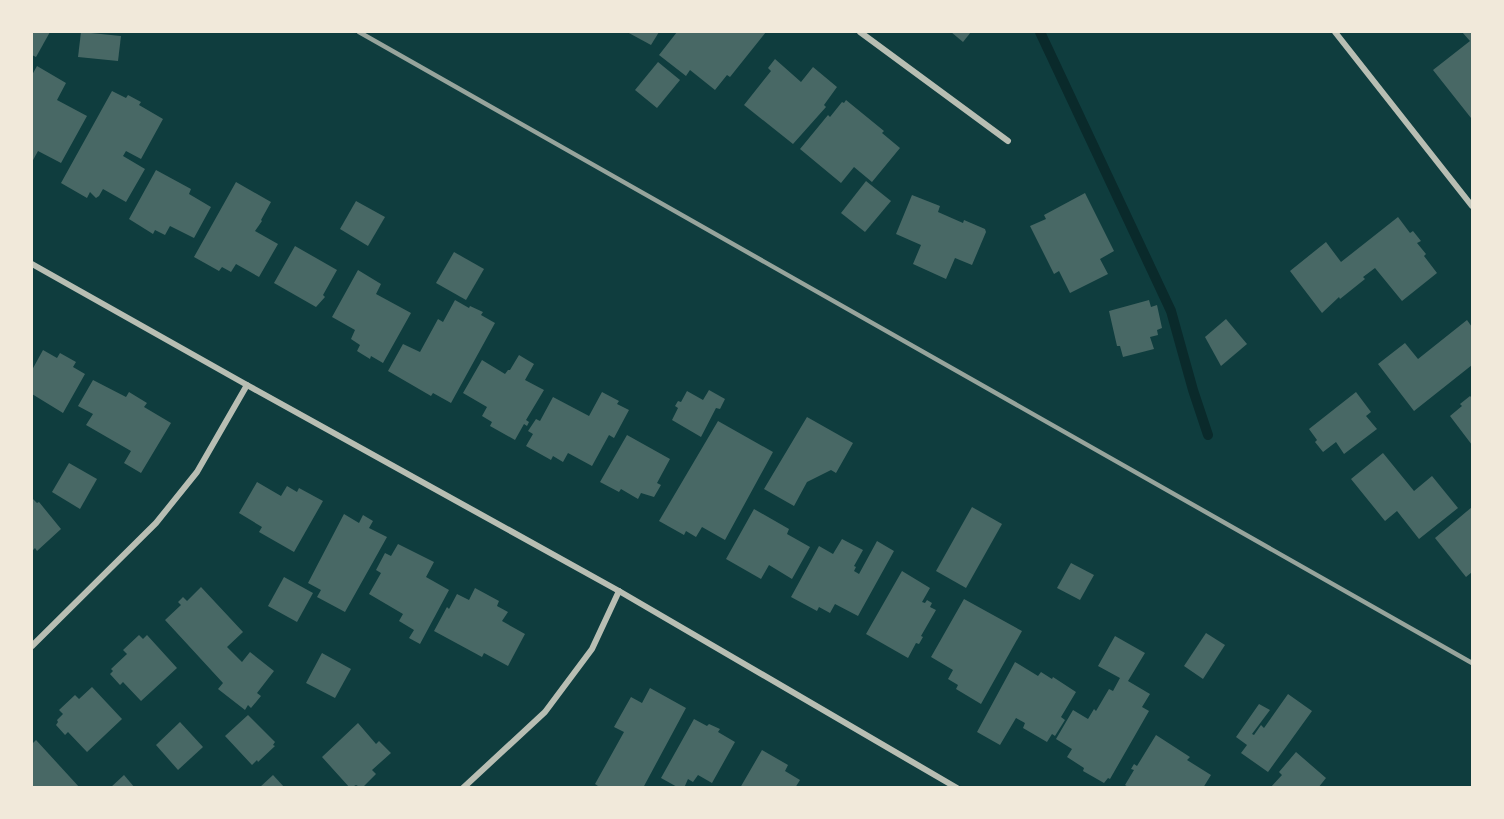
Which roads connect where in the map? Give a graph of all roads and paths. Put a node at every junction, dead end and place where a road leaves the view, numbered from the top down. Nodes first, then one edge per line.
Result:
1 (860, 32) edge
2 (1335, 32) edge
3 (1008, 141) dead end
4 (1473, 206) edge
5 (32, 264) edge
6 (247, 385) junction
7 (619, 591) junction
8 (32, 646) edge
9 (463, 788) edge
10 (957, 788) edge

1 - 3 street
2 - 4 street
5 - 6 street
6 - 7 street
6 - 8 street
7 - 9 street
7 - 10 street

